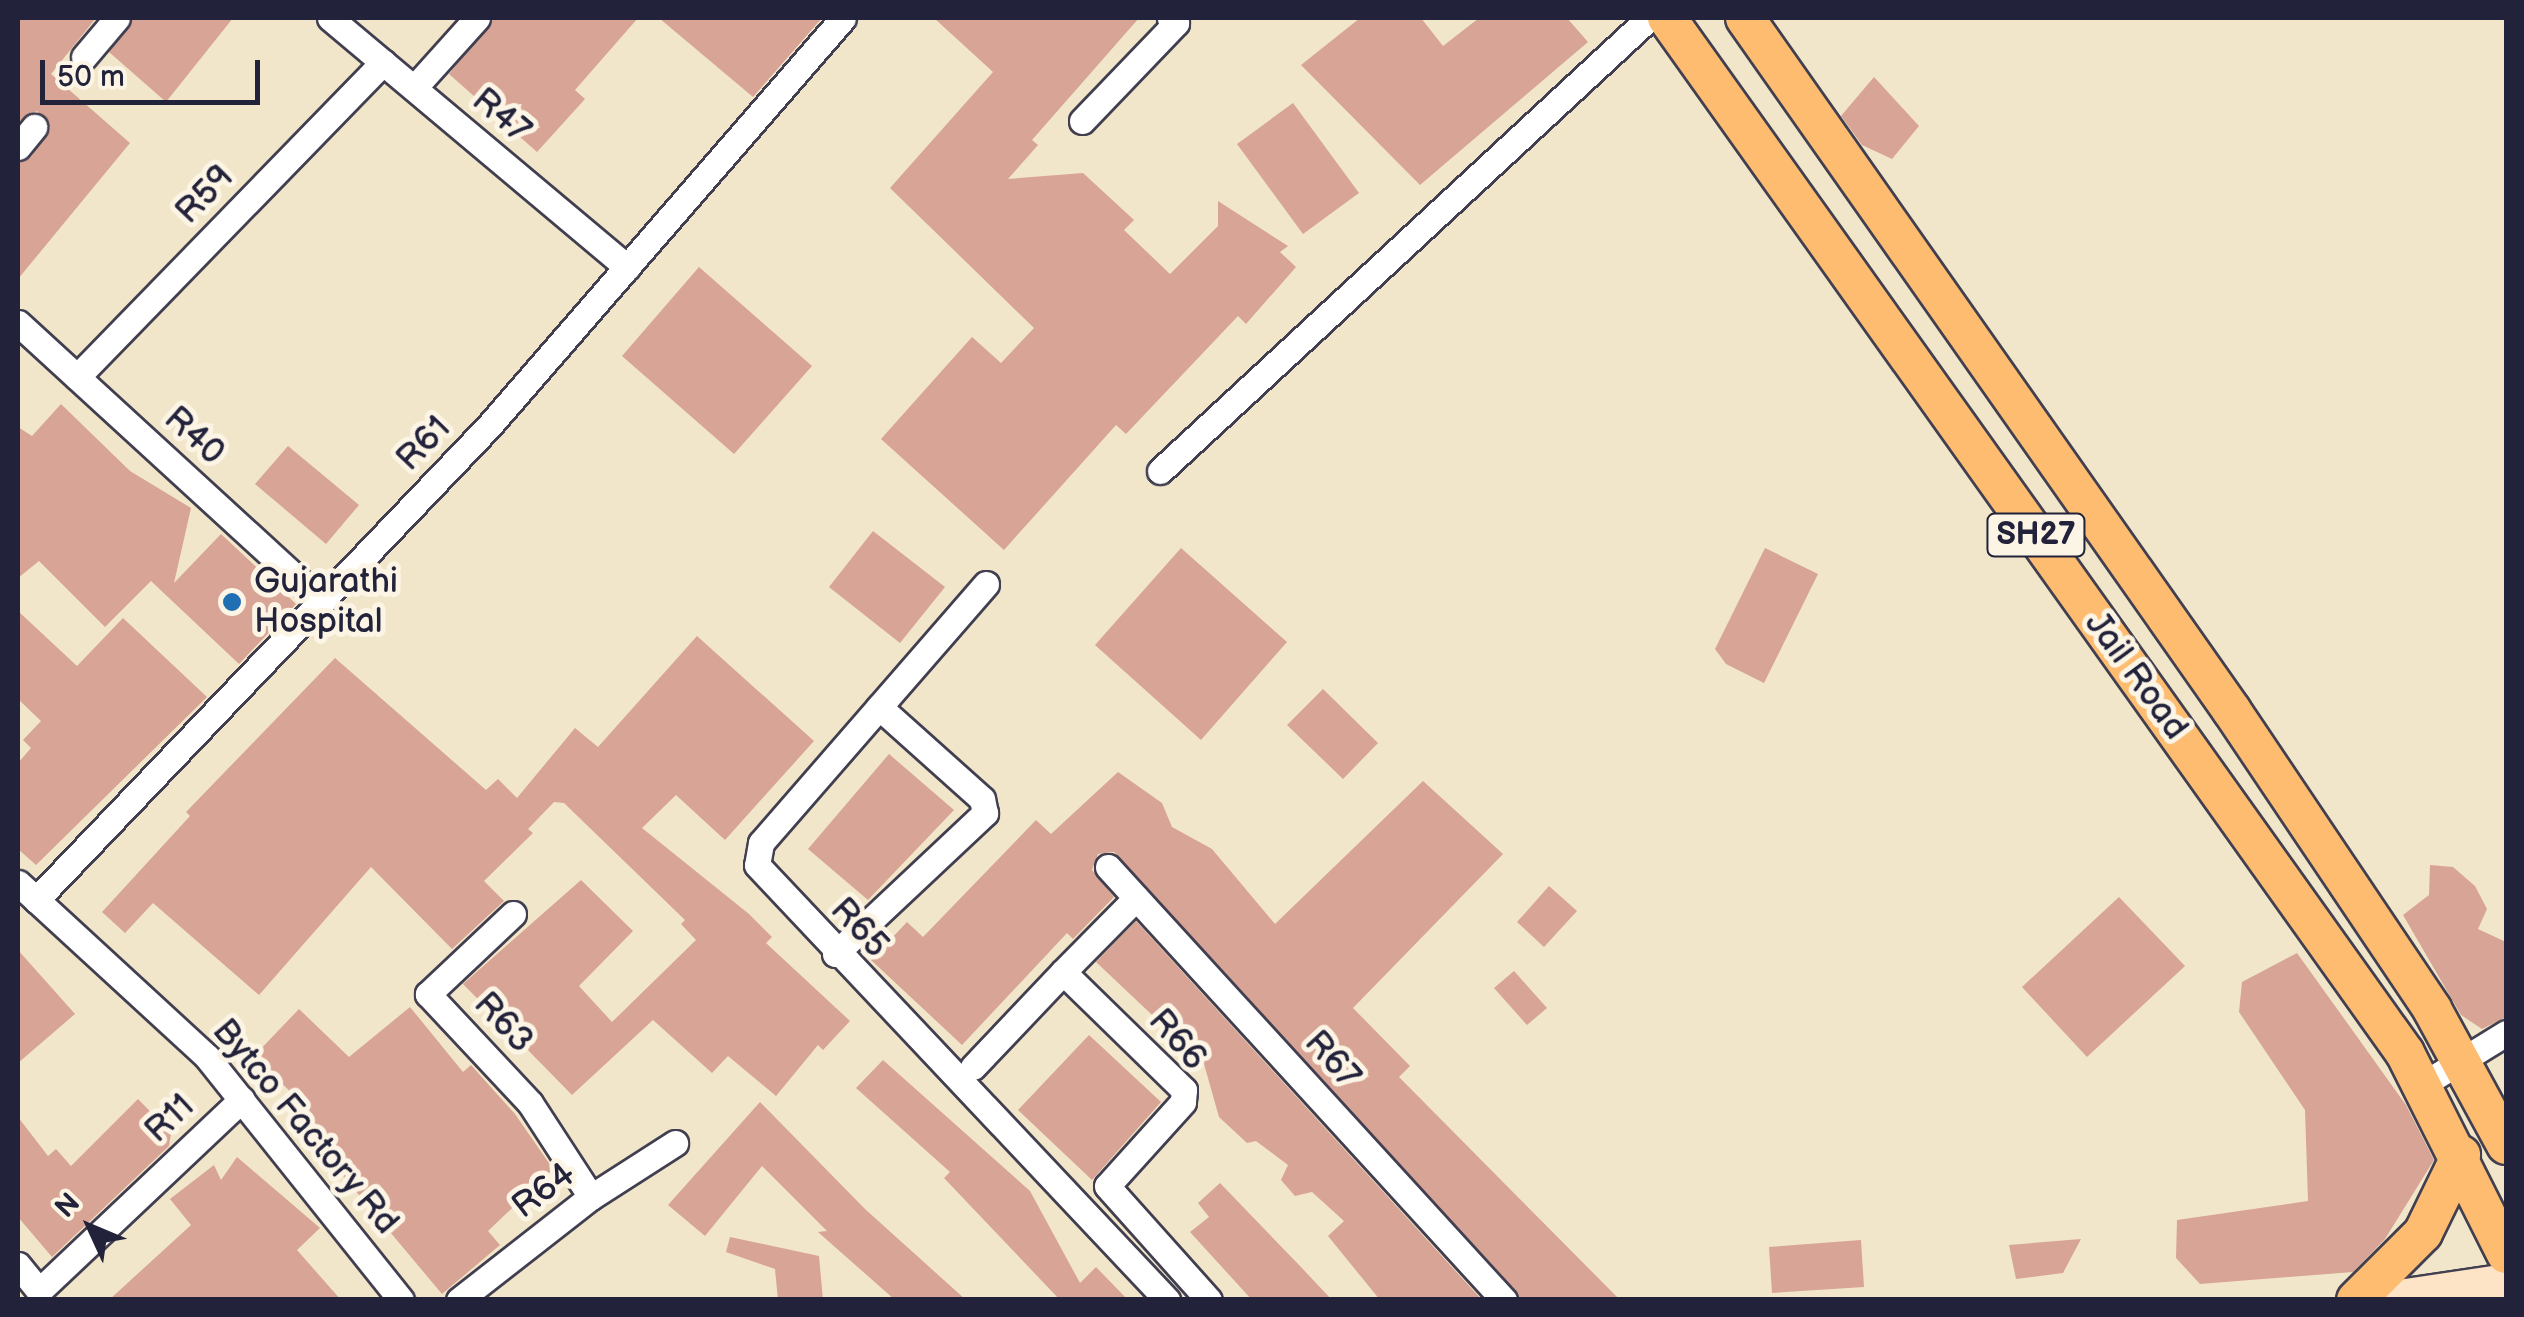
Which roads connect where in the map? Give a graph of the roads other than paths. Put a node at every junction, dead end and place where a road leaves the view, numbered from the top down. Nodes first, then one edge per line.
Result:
1 (116, 18) edge
2 (330, 18) edge
3 (478, 18) edge
4 (844, 18) edge
5 (1170, 18) edge
6 (1648, 18) edge
7 (1666, 18) edge
8 (1745, 18) edge
9 (84, 56) dead end
10 (383, 62) junction
11 (414, 88) junction
12 (1082, 121) dead end
13 (627, 267) junction
14 (18, 322) edge
15 (77, 377) junction
16 (1160, 471) dead end
17 (986, 584) dead end
18 (322, 602) junction
19 (879, 707) junction
20 (1108, 867) dead end
21 (27, 892) edge
22 (1136, 898) junction
23 (514, 914) dead end
24 (835, 954) junction
25 (1064, 972) junction
26 (2506, 1034) edge
27 (973, 1066) dead end
28 (2474, 1079) junction
29 (2424, 1083) junction
30 (242, 1099) junction
31 (675, 1143) dead end
32 (2506, 1145) edge
33 (2461, 1155) junction
34 (1107, 1186) junction
35 (591, 1197) junction
36 (1080, 1212) junction
37 (2506, 1254) edge
38 (18, 1265) edge
39 (2506, 1281) edge
40 (401, 1300) edge
41 (459, 1300) edge
42 (1167, 1300) edge
43 (1209, 1300) edge
44 (1504, 1300) edge
45 (2356, 1300) edge
46 (2379, 1300) edge

1 - 9 street
2 - 10 street, R47
3 - 11 street
4 - 13 street, R61
5 - 12 street
6 - 16 street
7 - 29 main road, Jail Road / SH27
8 - 28 main road
10 - 11 street, R47
10 - 15 street, R59
11 - 13 street, R47
13 - 18 street, R61
14 - 15 street, R40
15 - 18 street, R40
17 - 19 street, R65
18 - 21 street, R61
19 - 24 street, R65
19 - 24 street
20 - 22 street, R67
21 - 30 street, Bytco Factory Rd
22 - 25 street
22 - 44 street, R67
23 - 35 street, R63
24 - 36 street, R65
25 - 27 street
25 - 34 street, R66
26 - 28 street
28 - 29 street
28 - 32 main road
29 - 33 main road, Jail Road / SH27
30 - 38 street, R11
30 - 40 street, Bytco Factory Rd
31 - 35 street, R64
33 - 37 main road, Jail Road / SH27
33 - 45 main road
34 - 36 street
34 - 43 street
35 - 41 street, R64
36 - 42 street, R65
39 - 46 main road

